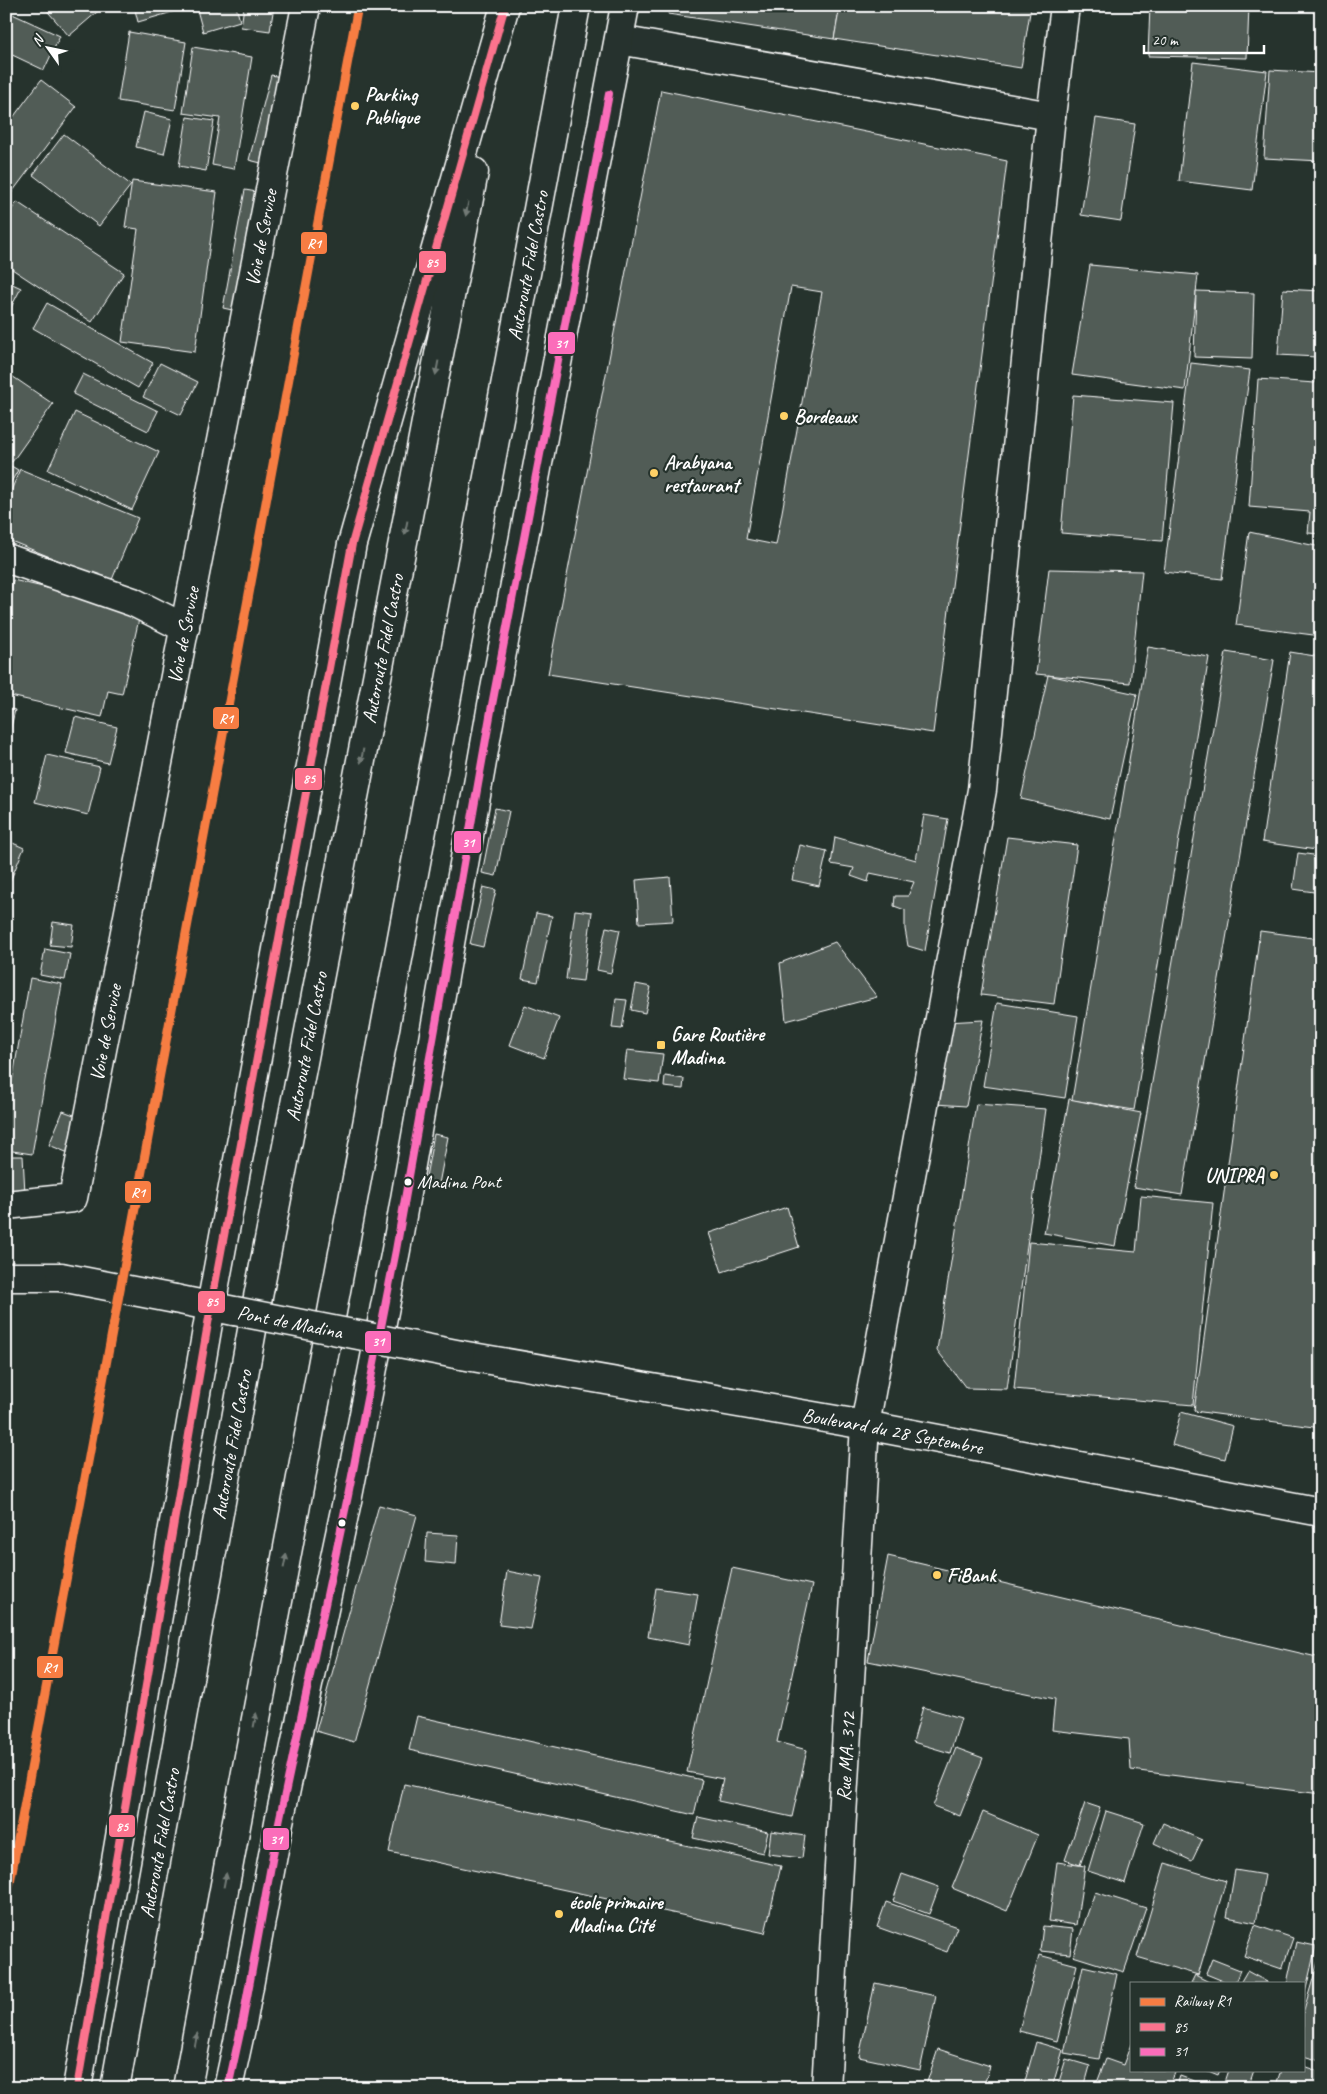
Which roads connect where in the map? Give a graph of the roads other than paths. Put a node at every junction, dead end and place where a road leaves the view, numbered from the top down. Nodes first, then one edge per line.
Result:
1 (306, 6) edge
2 (506, 6) edge
3 (576, 6) edge
4 (625, 6) edge
5 (1065, 6) edge
6 (620, 40) junction
7 (1051, 116) junction
8 (6, 558) edge
9 (185, 628) junction
10 (6, 1205) edge
11 (6, 1277) edge
12 (223, 1309) junction
13 (461, 1356) joint
14 (865, 1425) junction
15 (1321, 1512) edge
16 (77, 2088) edge
17 (115, 2088) edge
18 (186, 2088) edge
19 (228, 2088) edge
20 (826, 2088) edge

1 - 9 main road, Voie de Service
2 - 12 main road
2 -> 17 main road, Autoroute Fidel Castro
18 -> 3 main road, Autoroute Fidel Castro
4 - 6 main road
5 - 7 main road, Rue MA. 312
6 - 7 main road
6 - 19 main road
7 - 14 main road, Rue MA. 312
8 - 9 main road
9 - 10 main road, Voie de Service
11 - 12 main road, Pont de Madina, bridge
12 - 13 main road, Pont de Madina, bridge
12 - 16 main road
13 - 14 main road, Boulevard du 28 Septembre
14 - 15 main road, Boulevard du 28 Septembre
14 - 20 main road, Rue MA. 312

